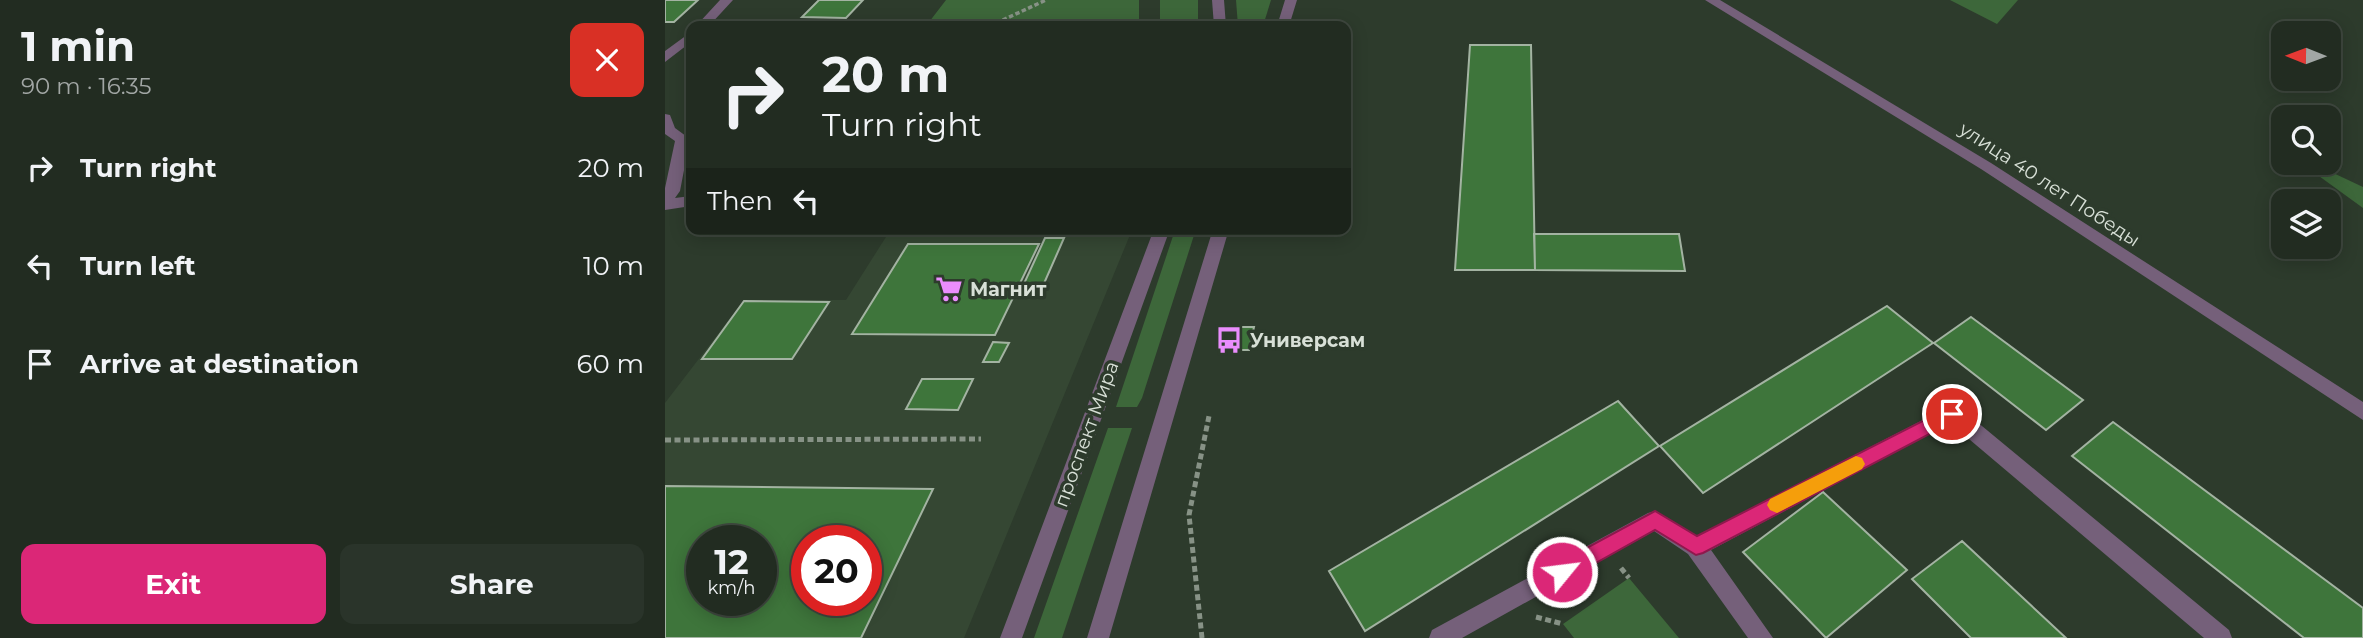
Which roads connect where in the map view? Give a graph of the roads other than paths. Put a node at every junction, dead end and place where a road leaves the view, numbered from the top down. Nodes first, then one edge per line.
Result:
1 (727, 0) edge
2 (1218, 0) edge
3 (1291, 0) edge
4 (1711, 0) edge
5 (707, 21) edge
6 (1220, 21) edge
7 (1285, 21) edge
8 (686, 40) edge
9 (665, 58) edge
10 (665, 118) edge
11 (686, 139) edge
12 (686, 143) edge
13 (686, 202) edge
14 (665, 204) edge
15 (1160, 235) edge
16 (1219, 235) edge
17 (2363, 412) edge
18 (1696, 547) junction
19 (1011, 638) edge
20 (1098, 638) edge
21 (1440, 638) edge
22 (1762, 638) edge
23 (2221, 638) edge

1 - 5 street
2 - 6 street
3 - 7 street
4 - 17 street, улица 40 лет Победы
8 - 9 street
10 - 11 street
12 - 14 street
13 - 14 street
15 - 19 street, проспект Мира
16 - 20 street
18 - 21 street
18 - 22 street
18 - 23 street

